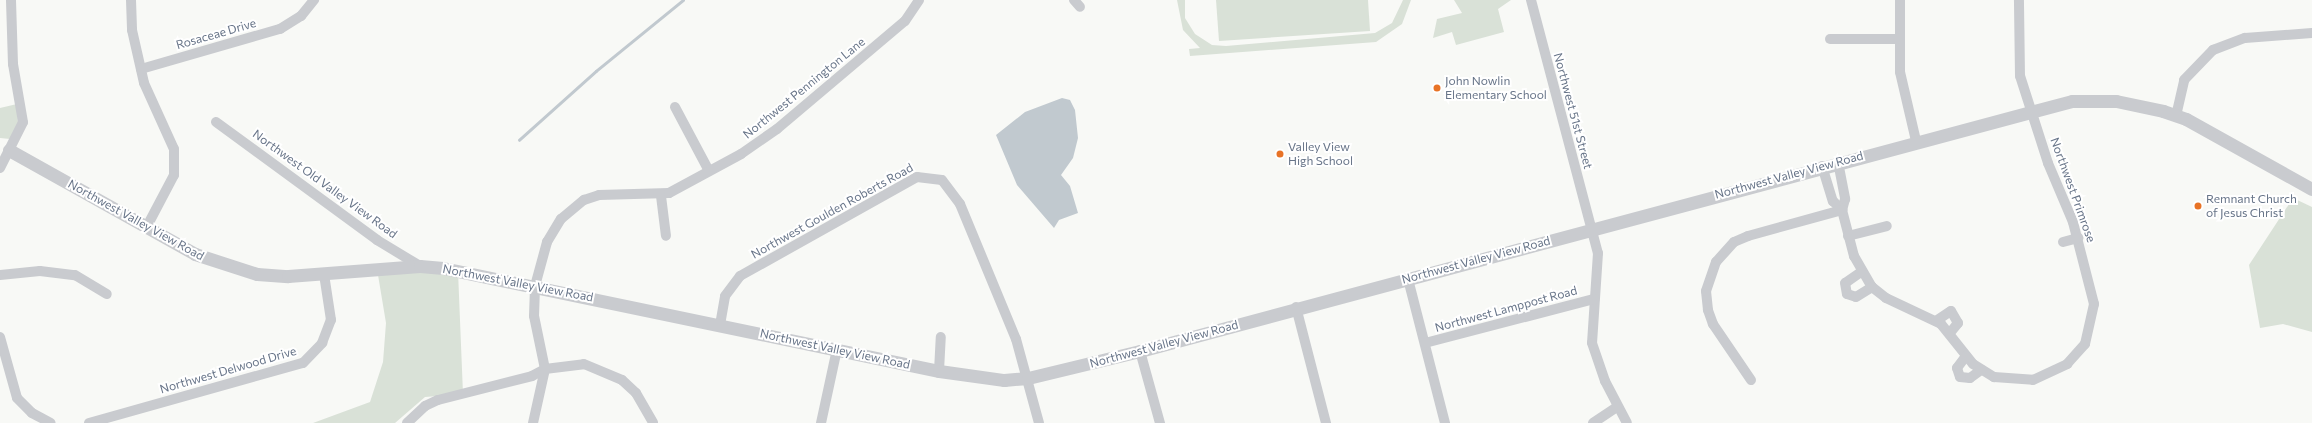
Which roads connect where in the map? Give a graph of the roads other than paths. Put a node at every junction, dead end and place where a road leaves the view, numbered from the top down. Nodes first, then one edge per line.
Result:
1 (11, 0) edge
2 (131, 0) edge
3 (314, 0) edge
4 (919, 0) edge
5 (1531, 0) edge
6 (1900, 0) edge
7 (2019, 0) edge
8 (2312, 33) edge
9 (1830, 39) dead end
10 (1898, 39) junction
11 (140, 69) junction
12 (676, 107) dead end
13 (2029, 110) junction
14 (2176, 116) junction
15 (216, 122) dead end
16 (1916, 141) junction
17 (5, 148) edge
18 (1838, 162) junction
19 (1822, 166) junction
20 (0, 168) edge
21 (709, 171) junction
22 (2312, 189) edge
23 (661, 196) junction
24 (1842, 210) junction
25 (1887, 226) dead end
26 (146, 228) junction
27 (1591, 228) junction
28 (666, 236) dead end
29 (1848, 236) junction
30 (2078, 238) junction
31 (2063, 242) dead end
32 (420, 266) junction
33 (1862, 272) junction
34 (324, 274) junction
35 (0, 275) edge
36 (1408, 279) junction
37 (536, 286) junction
38 (1872, 288) junction
39 (107, 294) dead end
40 (1594, 299) junction
41 (1296, 308) junction
42 (1936, 321) junction
43 (720, 325) junction
44 (1950, 333) junction
45 (941, 337) dead end
46 (0, 338) edge
47 (1425, 344) junction
48 (837, 349) junction
49 (1140, 350) junction
50 (1966, 356) junction
51 (545, 369) junction
52 (939, 370) junction
53 (1981, 370) junction
54 (1028, 378) junction
55 (1751, 380) dead end
56 (1617, 407) junction
57 (51, 423) edge
58 (89, 423) edge
59 (407, 423) edge
60 (533, 423) edge
61 (653, 423) edge
62 (821, 423) edge
63 (1039, 423) edge
64 (1160, 423) edge
65 (1325, 423) edge
66 (1445, 423) edge
67 (1593, 423) edge
68 (1627, 423) edge

1 - 17 street
2 - 11 street
3 - 11 street, Rosaceae Drive
4 - 21 street, Northwest Pennington Lane
5 - 27 street, Northwest 51st Street
6 - 10 street
7 - 13 street, Northwest Primrose
8 - 14 street
9 - 10 street
10 - 16 street
11 - 26 street
12 - 21 street
13 - 14 street, Northwest Valley View Road
13 - 16 street, Northwest Valley View Road
13 - 30 street, Northwest Primrose
14 - 22 street, Northwest Valley View Road
15 - 32 street, Northwest Old Valley View Road
16 - 18 street, Northwest Valley View Road
17 - 20 street
17 - 26 street, Northwest Valley View Road
18 - 19 street, Northwest Valley View Road
18 - 24 street, Northwest Primrose
19 - 24 street, Northwest Primrose
19 - 27 street, Northwest Valley View Road
21 - 23 street, Northwest Pennington Lane
23 - 28 street
23 - 37 street
24 - 29 street, Northwest Primrose
24 - 55 street
25 - 29 street
26 - 34 street, Northwest Valley View Road
27 - 36 street, Northwest Valley View Road
27 - 40 street, Northwest 51st Street
29 - 33 street, Northwest Primrose
30 - 31 street
30 - 53 street, Northwest Primrose
32 - 34 street, Northwest Valley View Road
32 - 37 street, Northwest Valley View Road
33 - 38 street, Northwest Primrose
33 - 38 street
34 - 58 street, Northwest Delwood Drive
35 - 39 street
36 - 41 street, Northwest Valley View Road
36 - 47 street
37 - 43 street, Northwest Valley View Road
37 - 51 street
38 - 42 street, Northwest Primrose
40 - 47 street, Northwest Lamppost Road
40 - 56 street, Northwest 51st Street
41 - 49 street, Northwest Valley View Road
41 - 65 street
42 - 44 street, Northwest Primrose
42 - 44 street
43 - 48 street, Northwest Valley View Road
43 - 54 street, Northwest Goulden Roberts Road
44 - 50 street, Northwest Primrose
45 - 52 street
46 - 57 street
47 - 66 street
48 - 52 street, Northwest Valley View Road
48 - 62 street
49 - 54 street, Northwest Valley View Road
49 - 64 street
50 - 53 street, Northwest Primrose
50 - 53 street
51 - 59 street
51 - 60 street
51 - 61 street
52 - 54 street, Northwest Valley View Road
54 - 63 street, Northwest Goulden Roberts Road
56 - 67 street
56 - 68 street, Northwest 51st Street

